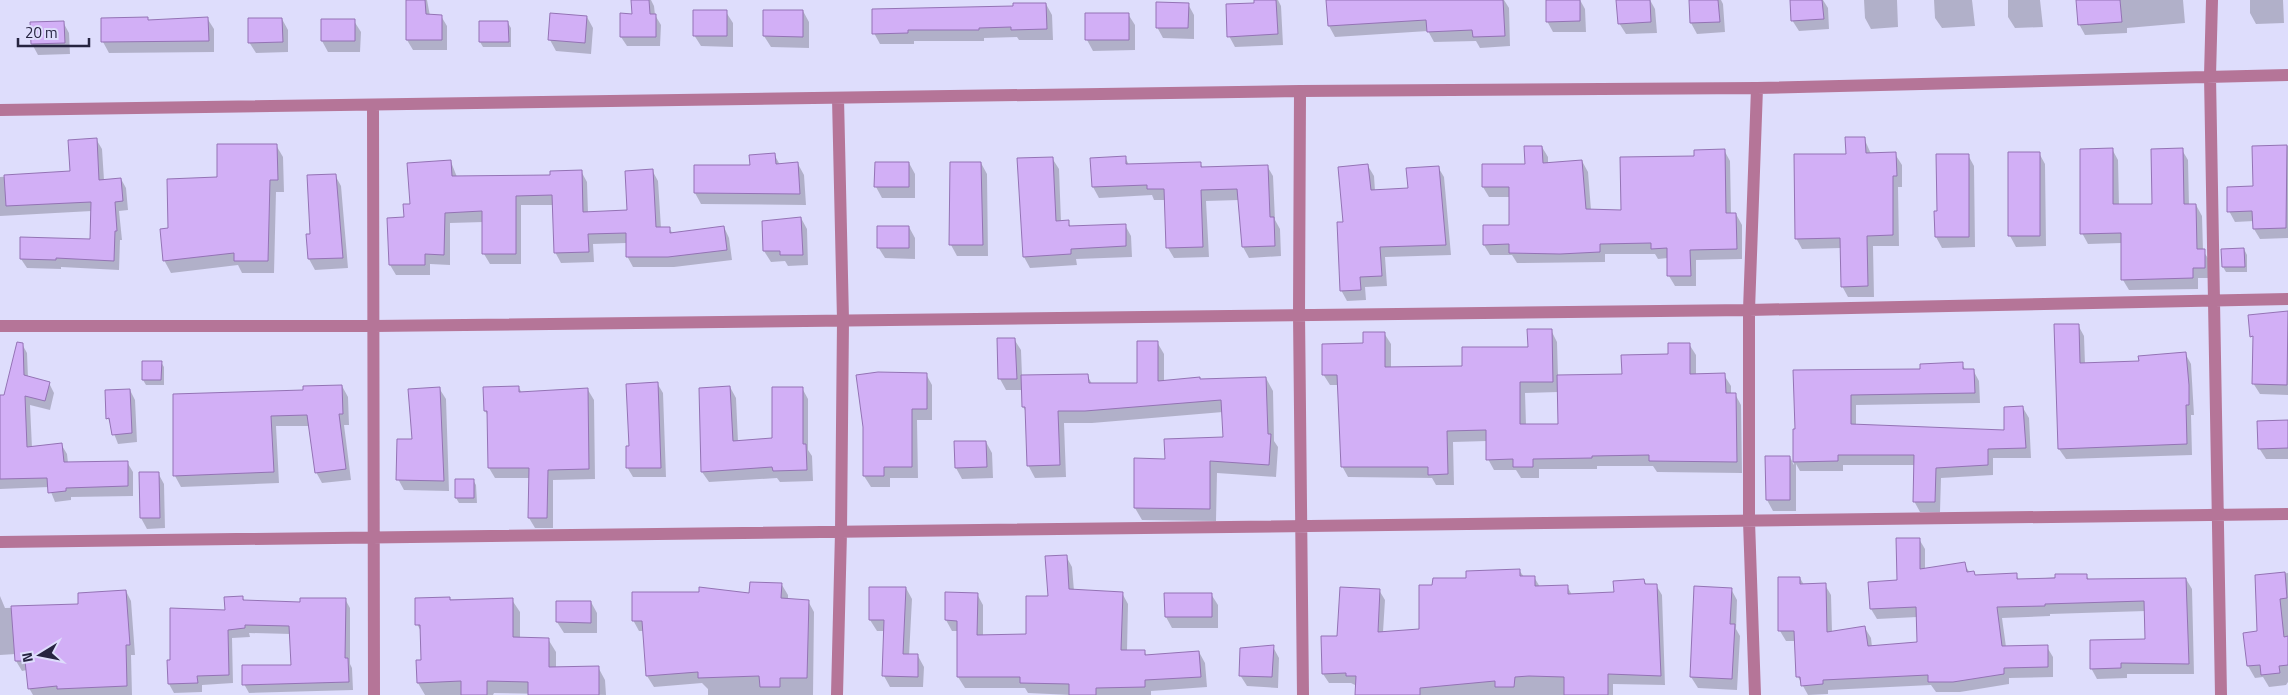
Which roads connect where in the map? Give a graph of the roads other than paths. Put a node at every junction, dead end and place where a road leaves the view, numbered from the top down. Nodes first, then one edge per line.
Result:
1 (2212, 0) edge
2 (2288, 75) edge
3 (2210, 76) junction
4 (1757, 88) junction
5 (1300, 91) junction
6 (838, 98) junction
7 (374, 106) junction
8 (0, 110) edge
9 (2288, 299) edge
10 (2216, 300) junction
11 (1749, 310) junction
12 (1299, 314) junction
13 (843, 320) junction
14 (0, 326) edge
15 (374, 326) junction
16 (2288, 514) edge
17 (2217, 516) junction
18 (1749, 521) junction
19 (1302, 527) junction
20 (841, 532) junction
21 (374, 538) junction
22 (0, 542) edge
23 (374, 695) edge
24 (837, 695) edge
25 (1303, 695) edge
26 (1755, 695) edge
27 (2221, 695) edge

1 - 3 street
2 - 3 street
3 - 4 street
3 - 10 street
4 - 5 street
4 - 11 street
5 - 6 street
5 - 12 street
6 - 7 street
6 - 13 street
7 - 8 street
7 - 15 street
9 - 10 street
10 - 11 street
10 - 17 street
11 - 12 street
11 - 18 street
12 - 13 street
12 - 19 street
13 - 15 street
13 - 20 street
14 - 15 street
15 - 21 street
16 - 17 street
17 - 18 street
17 - 27 street
18 - 19 street
18 - 26 street
19 - 20 street
19 - 25 street
20 - 21 street
20 - 24 street
21 - 22 street
21 - 23 street

